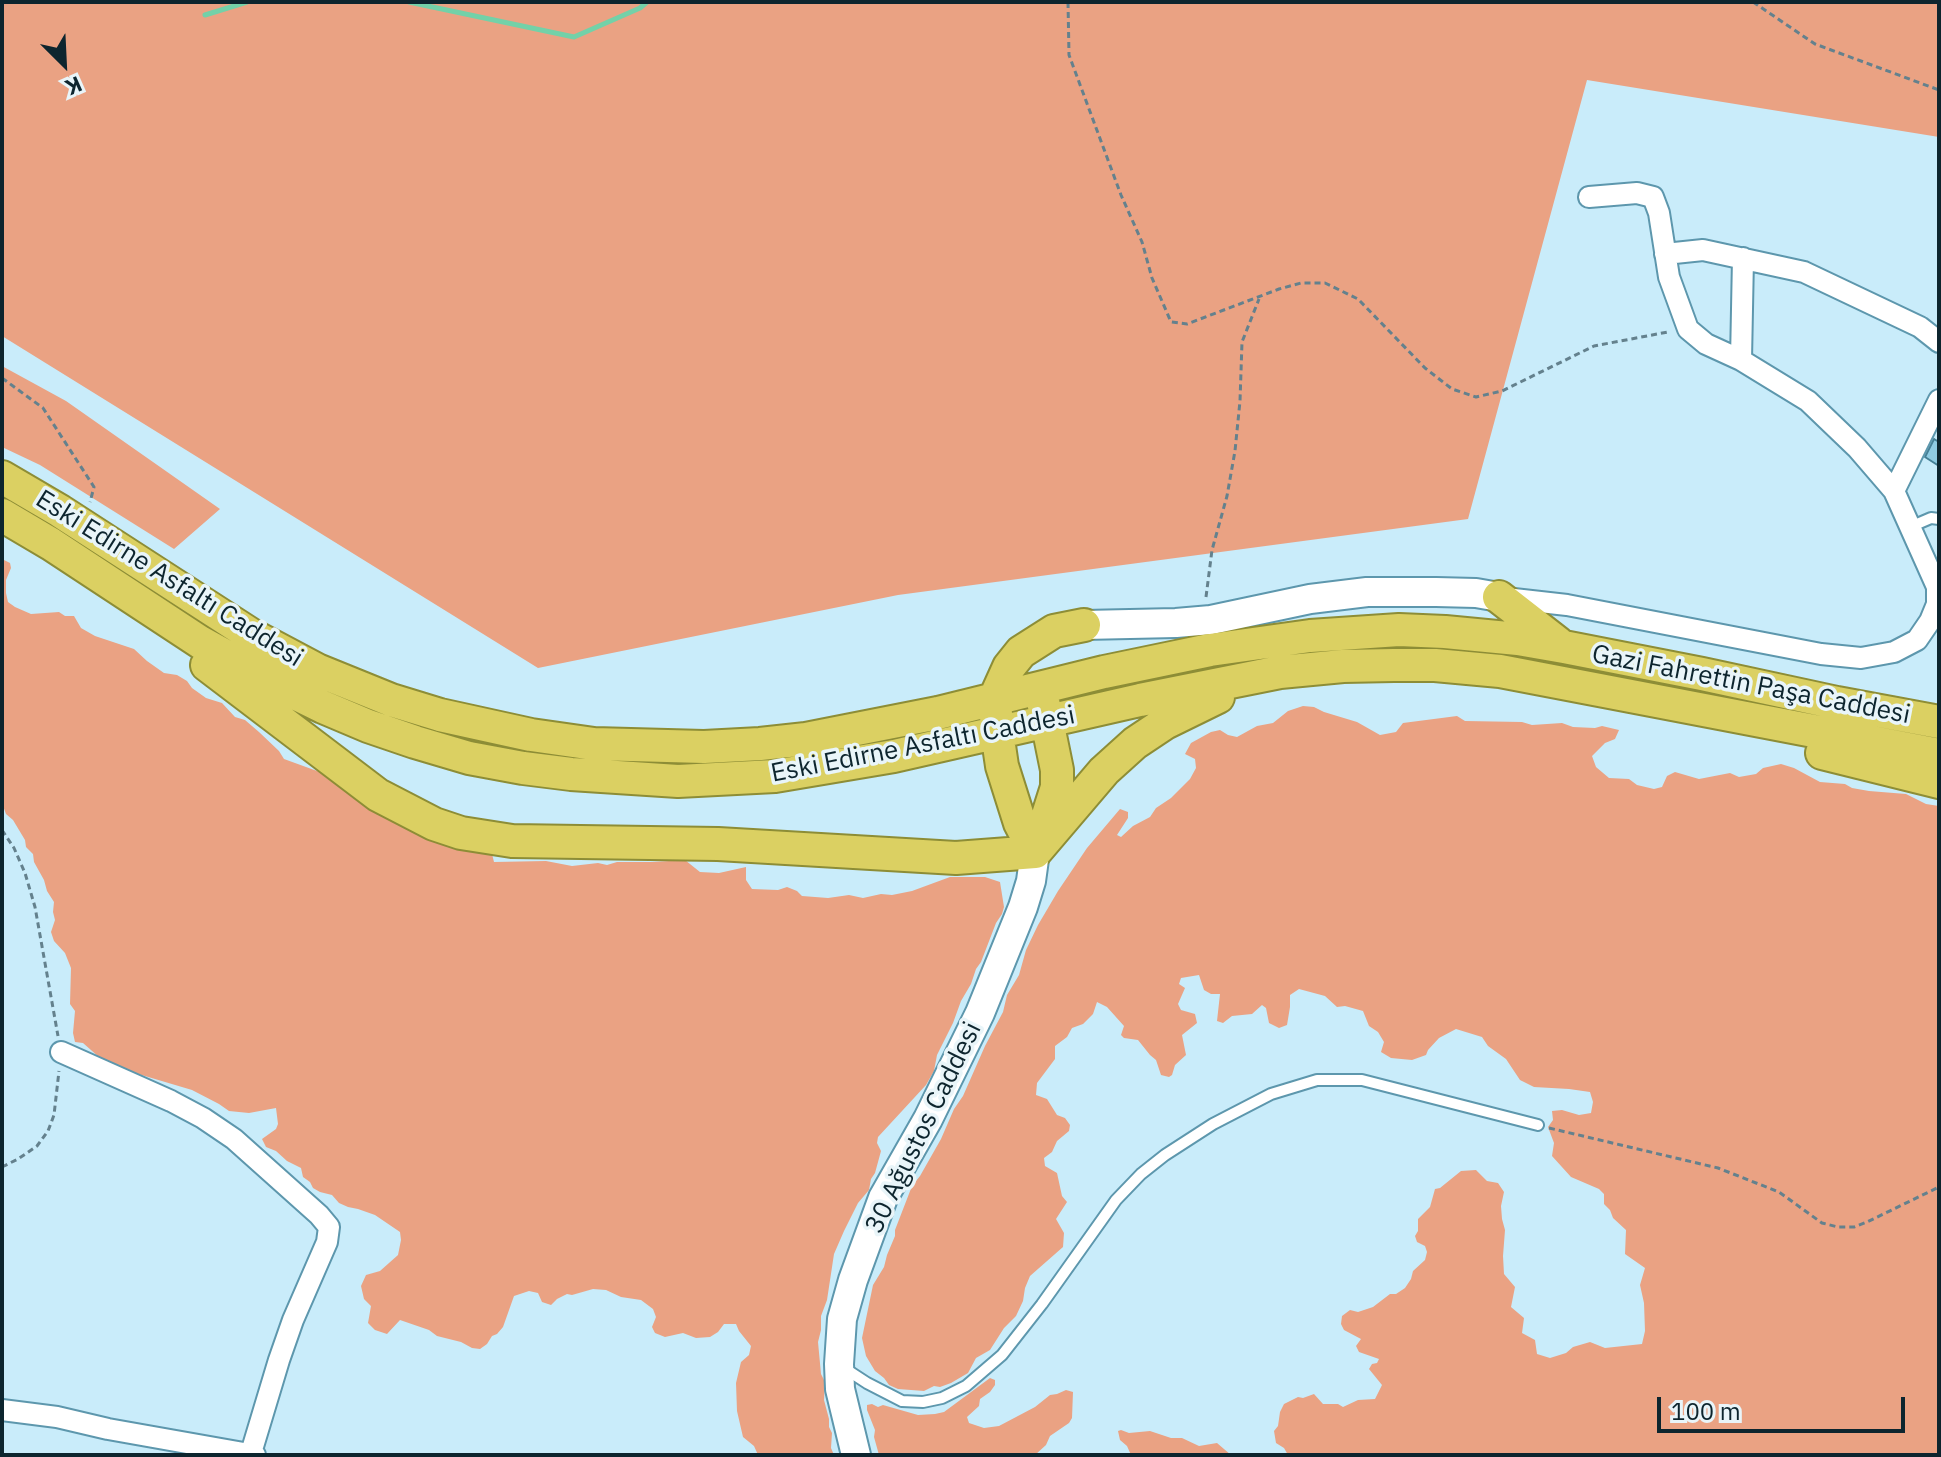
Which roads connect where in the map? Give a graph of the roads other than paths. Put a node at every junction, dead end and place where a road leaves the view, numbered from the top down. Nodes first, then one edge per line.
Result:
1 (1589, 197) dead end
2 (1665, 254) junction
3 (1743, 258) junction
4 (1939, 342) edge
5 (1741, 360) junction
6 (1939, 400) edge
7 (2, 477) edge
8 (1894, 491) junction
9 (2, 515) edge
10 (1939, 519) edge
11 (1910, 527) junction
12 (93, 571) junction
13 (1499, 597) junction
14 (1938, 606) edge
15 (1084, 625) junction
16 (1564, 647) junction
17 (1104, 672) junction
18 (1280, 672) junction
19 (1040, 688) junction
20 (995, 698) junction
21 (1707, 710) junction
22 (1046, 721) junction
23 (1939, 722) edge
24 (997, 732) junction
25 (1939, 755) edge
26 (1939, 782) edge
27 (1035, 852) junction
28 (61, 1052) road end
29 (1538, 1125) road end
30 (839, 1364) junction
31 (2, 1410) edge
32 (253, 1454) edge
33 (856, 1455) edge

1 - 2 street
2 - 3 street
2 - 5 street
3 - 4 street
3 - 5 street
5 - 8 street
6 - 8 street
7 - 20 highway, Eski Edirne Asfaltı Caddesi
8 - 11 street
9 - 12 highway, Eski Edirne Asfaltı Caddesi
10 - 11 lane
11 - 14 street
12 - 24 highway, Eski Edirne Asfaltı Caddesi
12 - 27 highway
13 - 14 street
13 - 15 main road
13 - 16 highway
15 - 17 highway
15 - 19 highway
15 - 20 highway
16 - 17 highway, Eski Edirne Asfaltı Caddesi
16 - 23 highway, Gazi Fahrettin Paşa Caddesi
17 - 19 highway, Eski Edirne Asfaltı Caddesi
18 - 21 highway, Eski Edirne Asfaltı Caddesi
18 - 22 highway, Eski Edirne Asfaltı Caddesi
18 - 27 highway
19 - 20 highway, Eski Edirne Asfaltı Caddesi
19 - 22 highway
20 - 24 highway
21 - 25 highway, Gazi Fahrettin Paşa Caddesi
21 - 26 highway
22 - 24 highway, Eski Edirne Asfaltı Caddesi
22 - 27 highway
24 - 27 highway
27 - 30 main road, 30 Ağustos Caddesi
28 - 32 street
29 - 30 lane
30 - 33 main road, 30 Ağustos Caddesi
31 - 32 street

